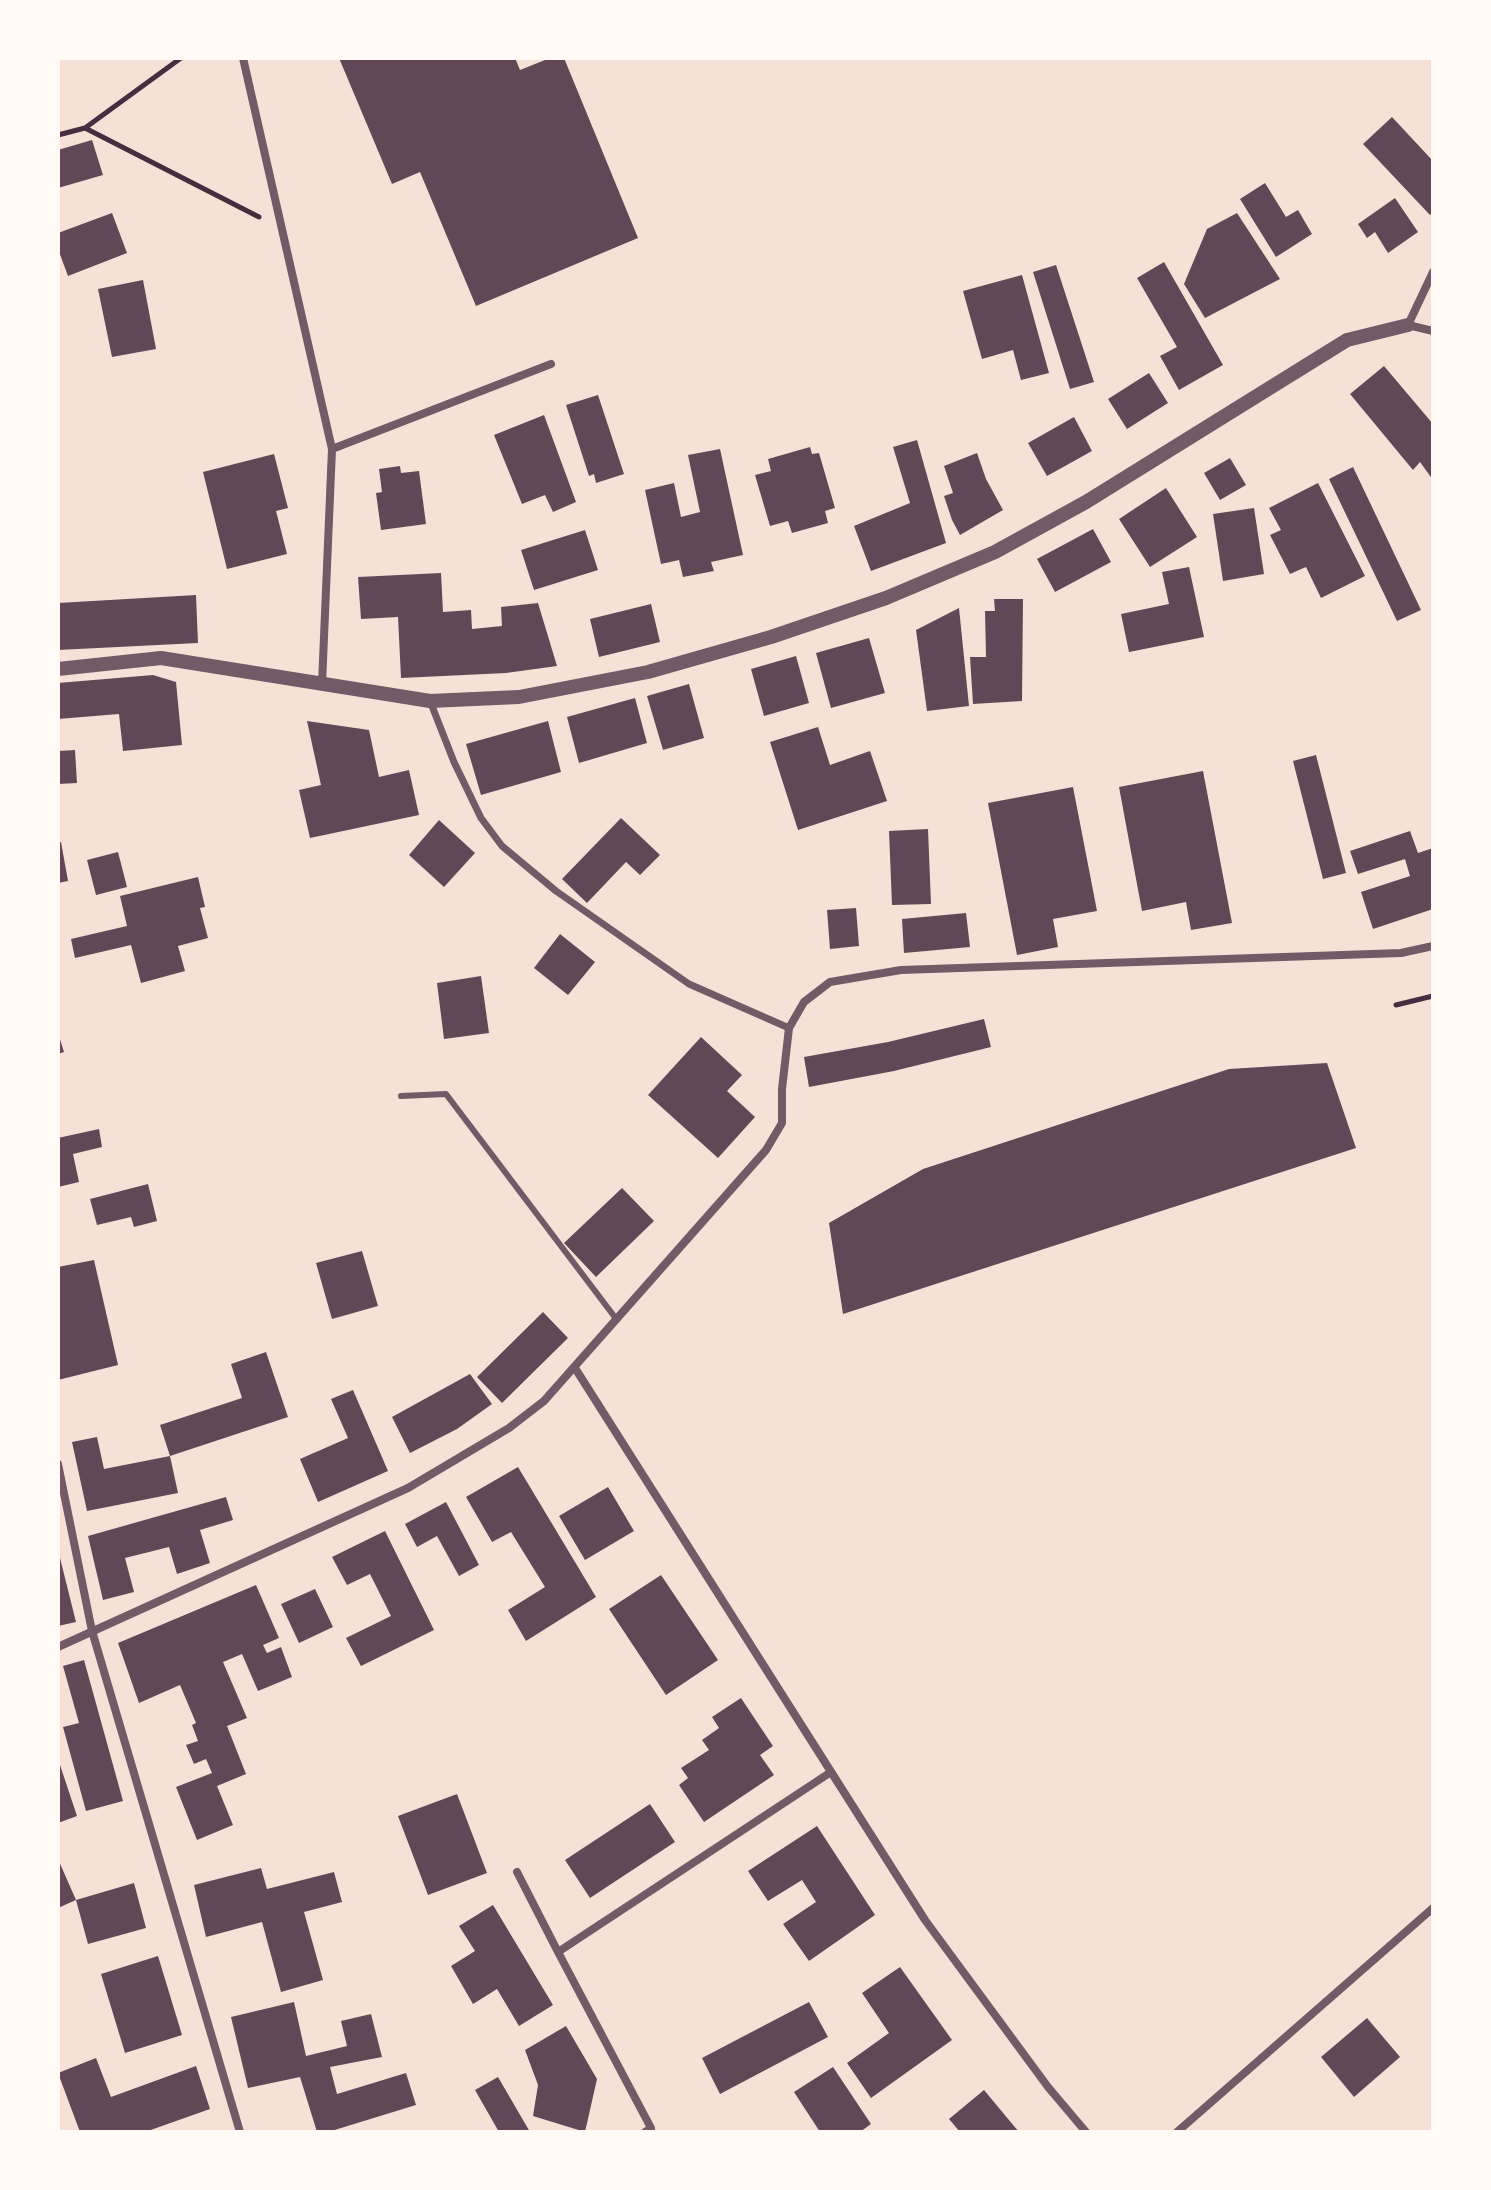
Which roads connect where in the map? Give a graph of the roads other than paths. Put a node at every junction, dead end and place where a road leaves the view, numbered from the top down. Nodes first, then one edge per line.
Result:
1 (243, 58) edge
2 (1433, 272) edge
3 (1408, 325) junction
4 (1433, 331) edge
5 (551, 364) dead end
6 (332, 449) junction
7 (58, 669) edge
8 (322, 684) junction
9 (430, 701) junction
10 (1433, 946) edge
11 (789, 1028) junction
12 (401, 1096) dead end
13 (617, 1320) junction
14 (575, 1368) junction
15 (58, 1464) edge
16 (92, 1631) junction
17 (58, 1647) edge
18 (831, 1772) junction
19 (517, 1872) dead end
20 (1433, 1908) edge
21 (558, 1952) junction
22 (240, 2132) edge
23 (645, 2132) edge
24 (1086, 2132) edge
25 (1177, 2132) edge

1 - 6 street
2 - 3 street
3 - 4 street
3 - 9 street
5 - 6 street
6 - 8 street
7 - 8 street
8 - 9 street
9 - 11 street
10 - 11 street
11 - 13 street
12 - 13 lane
13 - 14 street
14 - 16 street
14 - 18 street
15 - 16 street
16 - 17 street
16 - 22 street
18 - 21 street
18 - 24 street
19 - 21 street
20 - 25 street
21 - 23 street

